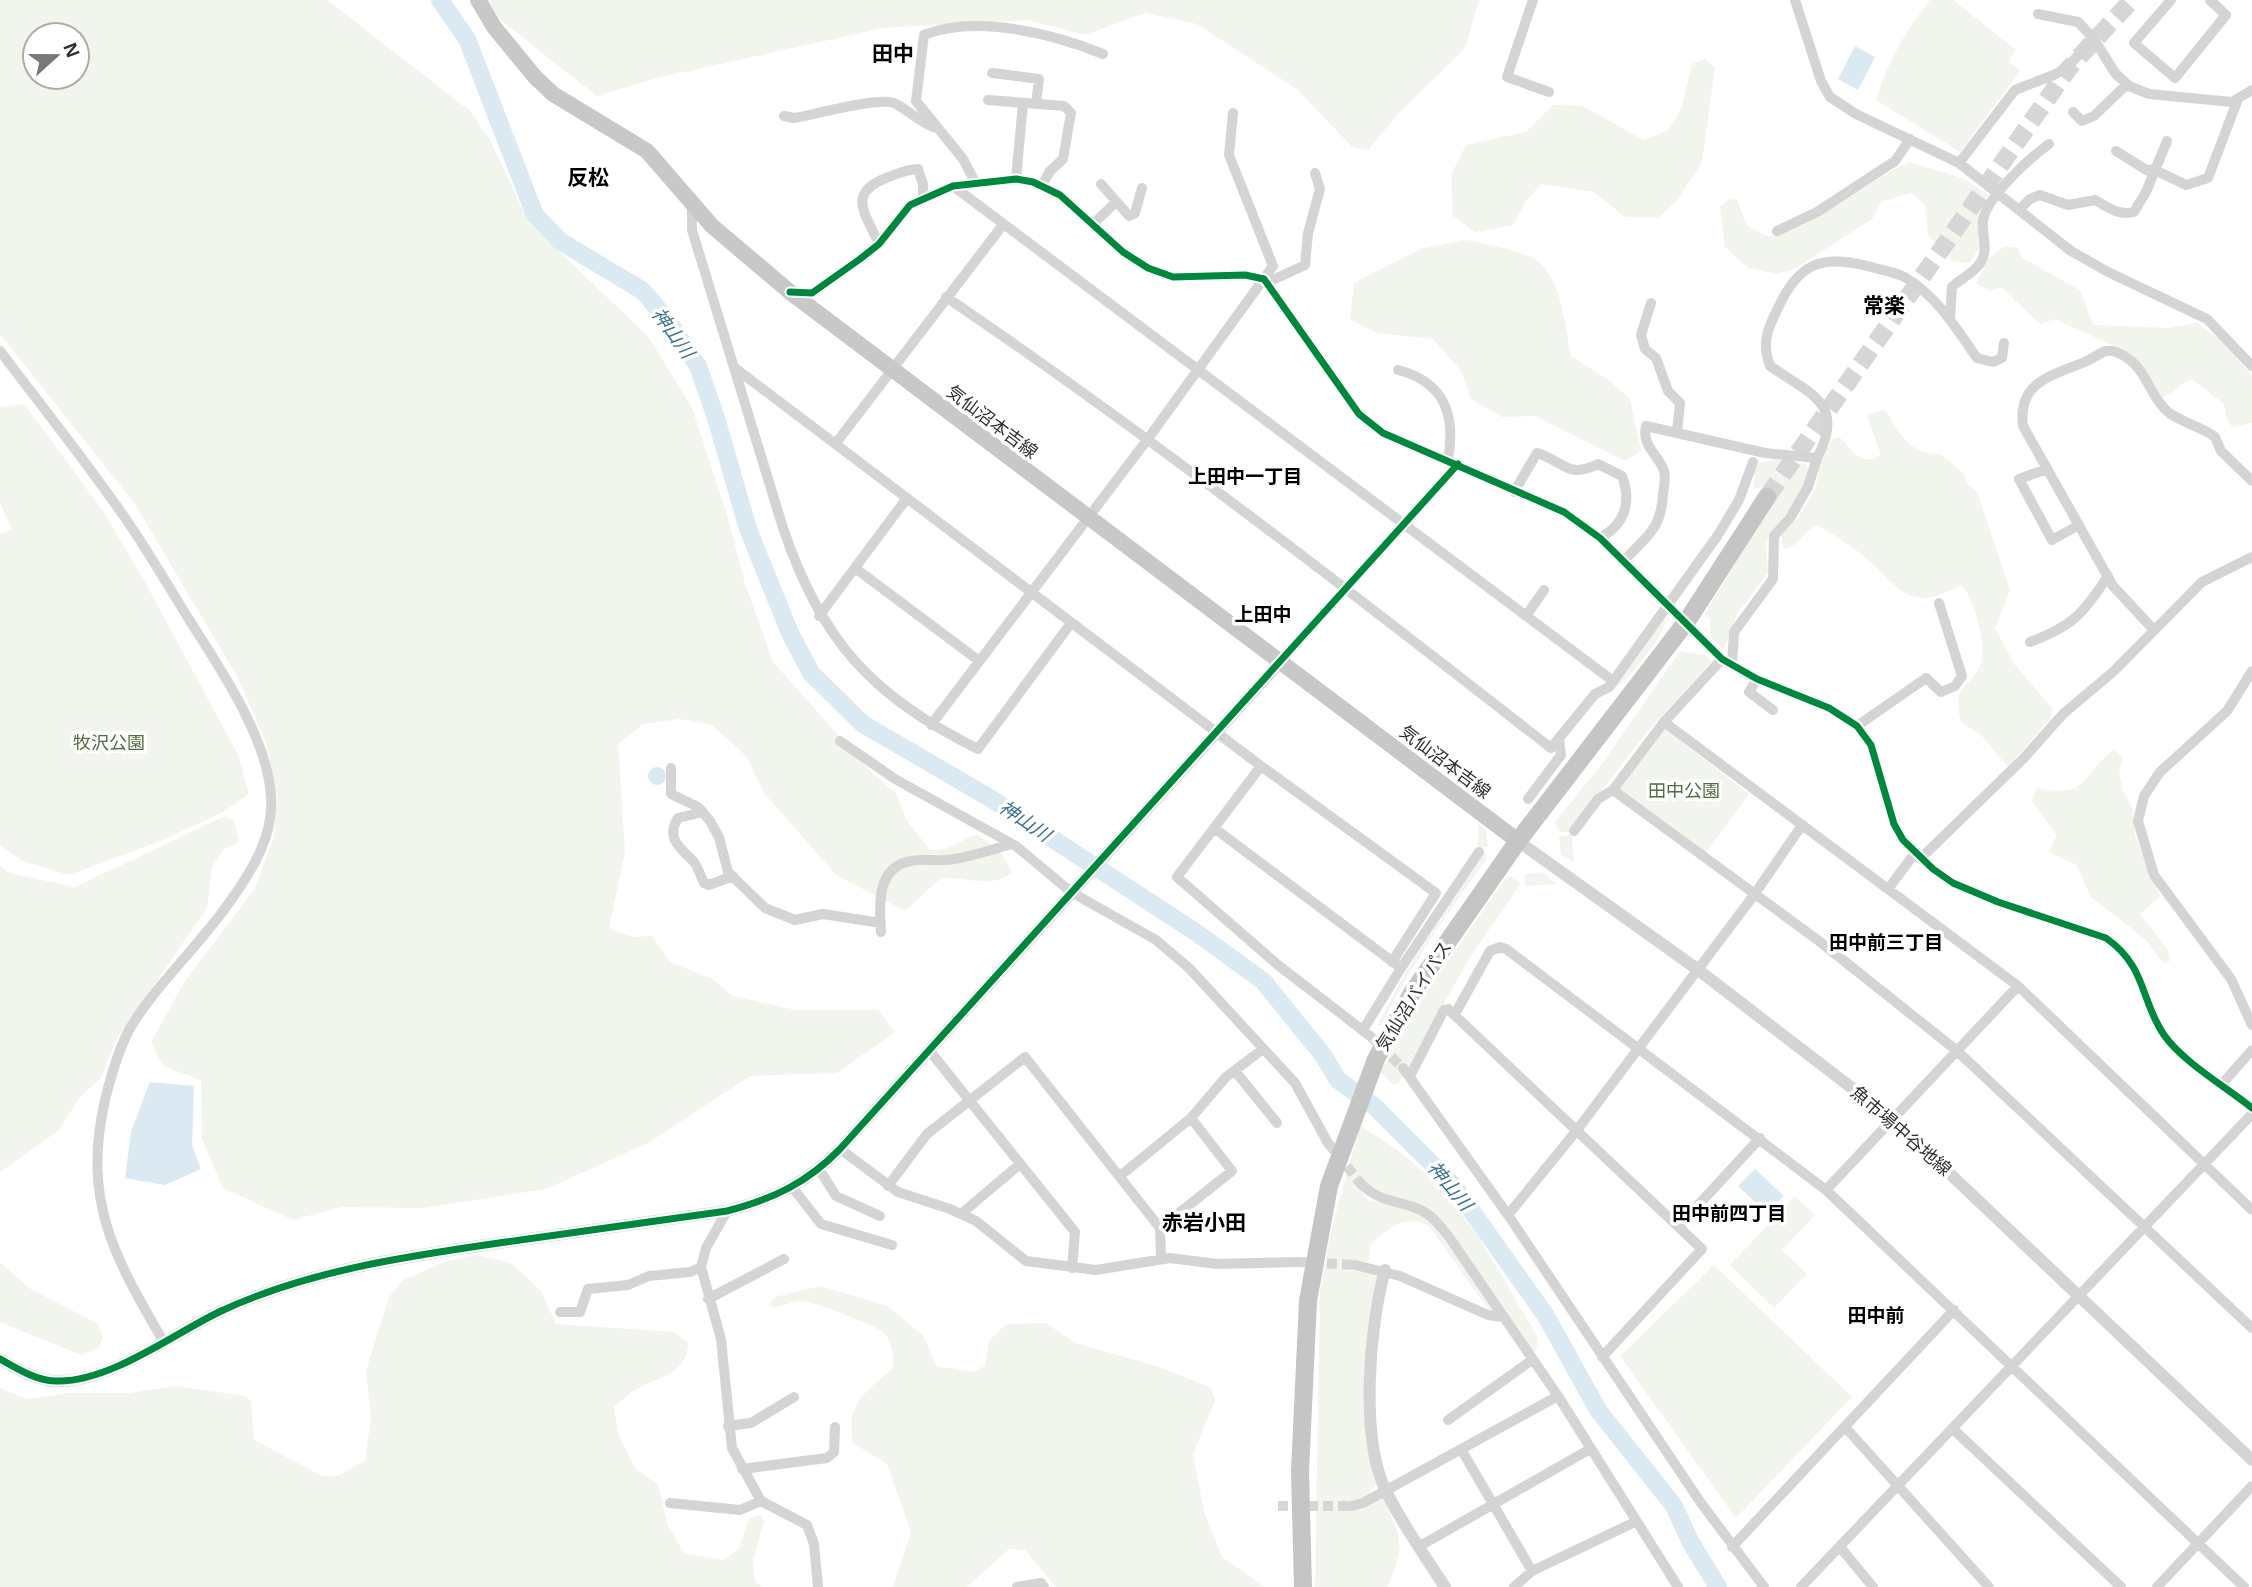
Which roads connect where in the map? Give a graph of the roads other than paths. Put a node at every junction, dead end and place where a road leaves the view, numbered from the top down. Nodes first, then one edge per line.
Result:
1 (478, 0) edge
2 (1532, 0) edge
3 (1795, 0) edge
4 (2171, 0) edge
5 (2210, 0) edge
6 (2038, 14) dead end
7 (2094, 39) junction
8 (1103, 54) dead end
9 (992, 73) dead end
10 (2129, 86) junction
11 (2252, 90) edge
12 (1549, 92) dead end
13 (2238, 99) junction
14 (988, 100) dead end
15 (1023, 103) junction
16 (1036, 104) junction
17 (2073, 112) dead end
18 (1233, 113) dead end
19 (784, 116) dead end
20 (935, 128) junction
21 (1910, 139) junction
22 (2166, 141) dead end
23 (2049, 144) dead end
24 (2116, 151) dead end
25 (1959, 163) junction
26 (2153, 169) junction
27 (1315, 173) dead end
28 (1016, 179) junction
29 (975, 183) junction
30 (1101, 184) dead end
31 (1042, 185) junction
32 (953, 186) junction
33 (1142, 188) dead end
34 (1998, 194) junction
35 (923, 199) junction
36 (692, 202) junction
37 (1115, 203) junction
38 (2019, 210) junction
39 (1093, 224) junction
40 (1002, 226) junction
41 (1777, 231) dead end
42 (879, 244) junction
43 (1265, 281) junction
44 (790, 292) junction
45 (946, 297) junction
46 (1651, 303) dead end
47 (1950, 318) junction
48 (2004, 343) dead end
49 (0, 351) edge
50 (2252, 366) edge
51 (735, 368) junction
52 (1197, 369) junction
53 (1398, 370) dead end
54 (892, 372) junction
55 (1677, 432) junction
56 (1147, 440) junction
57 (836, 443) junction
58 (1817, 458) junction
59 (1453, 462) junction
60 (1752, 462) dead end
61 (2047, 469) junction
62 (2252, 481) edge
63 (1514, 492) junction
64 (1767, 497) tunnel mouth
65 (907, 498) junction
66 (1089, 517) junction
67 (1404, 524) junction
68 (2080, 525) junction
69 (1600, 538) junction
70 (2252, 557) edge
71 (1623, 562) junction
72 (855, 568) junction
73 (2108, 576) junction
74 (1345, 588) junction
75 (1030, 590) junction
76 (1544, 590) dead end
77 (1939, 603) dead end
78 (1667, 604) junction
79 (819, 616) junction
80 (1526, 616) junction
81 (1687, 621) junction
82 (1072, 623) junction
83 (2153, 629) junction
84 (2030, 642) dead end
85 (978, 660) junction
86 (1280, 662) junction
87 (1727, 662) junction
88 (2252, 671) edge
89 (1757, 679) junction
90 (1613, 681) junction
91 (2247, 690) edge
92 (1773, 710) dead end
93 (1664, 722) junction
94 (931, 724) junction
95 (1857, 726) junction
96 (1215, 731) junction
97 (1559, 738) junction
98 (840, 741) dead end
99 (1261, 766) junction
100 (671, 768) dead end
101 (1613, 790) junction
102 (1528, 799) dead end
103 (703, 812) junction
104 (1802, 825) junction
105 (1214, 828) junction
106 (1574, 831) dead end
107 (1518, 841) junction
108 (1012, 844) junction
109 (1479, 852) dead end
110 (1917, 856) junction
111 (733, 876) junction
112 (1888, 889) junction
113 (1072, 890) junction
114 (1754, 895) junction
115 (1396, 965) junction
116 (1697, 969) junction
117 (2018, 986) junction
118 (1455, 1014) junction
119 (2252, 1025) edge
120 (1637, 1046) junction
121 (1263, 1049) junction
122 (929, 1050) junction
123 (1956, 1050) junction
124 (2252, 1050) edge
125 (1235, 1071) junction
126 (2222, 1084) junction
127 (969, 1101) junction
128 (2252, 1108) edge
129 (2252, 1114) edge
130 (1191, 1118) junction
131 (1891, 1118) junction
132 (1276, 1123) dead end
133 (1577, 1130) junction
134 (1760, 1138) junction
135 (1328, 1143) tunnel mouth
136 (840, 1149) junction
137 (1020, 1164) junction
138 (2203, 1164) junction
139 (819, 1169) junction
140 (1120, 1176) junction
141 (1361, 1184) tunnel mouth
142 (887, 1186) junction
143 (793, 1188) junction
144 (1826, 1190) junction
145 (727, 1210) junction
146 (2252, 1210) edge
147 (961, 1214) junction
148 (1508, 1215) junction
149 (880, 1216) dead end
150 (1679, 1226) junction
151 (2143, 1226) junction
152 (1160, 1228) junction
153 (892, 1244) dead end
154 (785, 1259) dead end
155 (1161, 1259) junction
156 (1297, 1262) tunnel mouth
157 (1355, 1265) tunnel mouth
158 (701, 1267) junction
159 (1072, 1268) junction
160 (1385, 1270) junction
161 (2079, 1294) junction
162 (708, 1298) junction
163 (1954, 1310) junction
164 (559, 1312) dead end
165 (1503, 1318) junction
166 (2252, 1328) edge
167 (163, 1340) junction
168 (1602, 1357) junction
169 (0, 1359) edge
170 (1532, 1360) junction
171 (2010, 1365) junction
172 (1558, 1395) junction
173 (794, 1397) dead end
174 (1448, 1420) dead end
175 (728, 1426) junction
176 (835, 1427) dead end
177 (1844, 1427) junction
178 (1953, 1429) junction
179 (1461, 1449) junction
180 (1590, 1449) junction
181 (2252, 1460) edge
182 (742, 1469) junction
183 (2252, 1486) edge
184 (1899, 1488) junction
185 (1385, 1490) junction
186 (761, 1501) junction
187 (670, 1503) dead end
188 (1493, 1503) junction
189 (1351, 1506) tunnel mouth
190 (1635, 1522) junction
191 (2198, 1543) junction
192 (1420, 1546) junction
193 (1732, 1547) junction
194 (1840, 1547) junction
195 (1532, 1571) junction
196 (818, 1587) edge
197 (1017, 1587) edge
198 (1044, 1587) edge
199 (1303, 1587) edge
200 (1445, 1587) edge
201 (1514, 1587) edge
202 (1678, 1587) edge
203 (1764, 1587) edge
204 (1801, 1587) edge
205 (1873, 1587) edge
206 (1989, 1587) edge
207 (2121, 1587) edge
208 (2157, 1587) edge
209 (2244, 1587) edge

1 - 36 main road, 気仙沼本吉線
2 - 12 street
3 - 21 street
4 - 5 street
6 - 7 street
7 - 10 street
7 - 25 street
8 - 20 street
9 - 16 street
10 - 13 street
10 - 17 street
11 - 13 street
13 - 26 street
14 - 15 street
15 - 16 street
15 - 28 street
16 - 31 street
18 - 43 street
19 - 20 street
20 - 29 street
21 - 25 street
21 - 41 street
22 - 26 street
23 - 34 street
24 - 26 street
25 - 34 street
26 - 38 street
27 - 43 street
28 - 29 street
28 - 31 street
29 - 32 street
30 - 37 street
31 - 39 street
32 - 35 street
32 - 40 street
33 - 37 street
34 - 38 street
34 - 47 street
35 - 42 street
35 - 42 street
36 - 44 main road, 気仙沼本吉線
36 - 51 street
37 - 39 street
38 - 50 street
39 - 43 street
40 - 45 street
40 - 52 street
42 - 44 street
43 - 52 street
43 - 59 street
44 - 54 main road, 気仙沼本吉線
45 - 54 street
45 - 56 street
46 - 55 street
47 - 48 street
47 - 58 street
49 - 167 street
51 - 57 street
51 - 79 street
52 - 56 street
52 - 67 street
53 - 59 street
54 - 57 street
54 - 66 main road, 気仙沼本吉線
55 - 58 street
55 - 71 street
56 - 66 street
56 - 74 street
57 - 65 street
58 - 87 street
59 - 63 street
59 - 67 street
60 - 78 street
61 - 62 street
61 - 68 street
61 - 68 street
63 - 69 street
63 - 69 street
64 - 81 highway, 気仙沼バイパス
65 - 72 street
65 - 75 street
66 - 75 street
66 - 86 main road, 気仙沼本吉線
67 - 74 street
67 - 80 street
68 - 73 street
69 - 71 street
70 - 83 street
71 - 78 street
72 - 79 street
72 - 85 street
73 - 83 street
73 - 84 street
74 - 86 street
74 - 97 street
75 - 82 street
75 - 85 street
76 - 80 street
77 - 95 street
78 - 81 street
78 - 90 street
79 - 94 street
80 - 90 street
81 - 87 street
81 - 107 highway, 気仙沼バイパス
82 - 94 street
82 - 96 street
83 - 110 street
85 - 94 street
86 - 96 street
86 - 107 main road, 気仙沼本吉線
87 - 89 street
87 - 93 street
88 - 91 street
89 - 92 street
89 - 95 street
90 - 97 street
91 - 119 street
93 - 101 street
93 - 104 street
95 - 110 street
96 - 99 street
96 - 113 street
97 - 102 street
98 - 108 street
99 - 105 street
99 - 115 street
100 - 103 street
101 - 106 street
101 - 114 street
103 - 111 street
103 - 111 street
104 - 112 street
104 - 114 street
105 - 115 street
105 - 115 street
107 - 116 street, 魚市場中谷地線
107 - 199 highway, 気仙沼バイパス
108 - 111 street
108 - 113 street
109 - 115 street
110 - 112 street
110 - 126 street
112 - 117 street
113 - 121 street
113 - 122 street
114 - 116 street
114 - 123 street
116 - 120 street
116 - 131 street, 魚市場中谷地線
117 - 123 street
117 - 138 street
118 - 120 street
118 - 133 street
118 - 148 street
120 - 133 street
120 - 134 street
121 - 125 street
121 - 135 street
122 - 127 street
122 - 136 street
123 - 131 street
123 - 151 street
124 - 126 street
125 - 130 street
125 - 132 street
126 - 128 street
127 - 137 street
127 - 140 street
127 - 142 street
129 - 138 street
130 - 140 street
130 - 152 street
131 - 144 street
131 - 161 street, 魚市場中谷地線
133 - 148 street
133 - 150 street
134 - 144 street
134 - 150 street
136 - 139 street
136 - 142 street
137 - 147 street
137 - 159 street
138 - 146 street
138 - 151 street
139 - 143 street
139 - 149 street
140 - 152 street
141 - 165 street
142 - 147 street
143 - 145 street
143 - 153 street
144 - 163 street
145 - 158 street
145 - 167 street
147 - 159 street
148 - 168 street
150 - 168 street
151 - 161 street
151 - 166 street
152 - 155 street
154 - 162 street
155 - 156 street
155 - 159 street
157 - 160 street
158 - 162 street
158 - 164 street
160 - 165 street
160 - 185 street
161 - 171 street
161 - 181 street, 魚市場中谷地線
162 - 175 street
163 - 171 street
163 - 177 street
165 - 170 street
167 - 169 street
168 - 193 street
170 - 172 street
170 - 174 street
171 - 178 street
171 - 191 street
172 - 179 street
172 - 180 street
173 - 175 street
175 - 182 street
176 - 182 street
177 - 184 street
177 - 193 street
178 - 184 street
178 - 207 street
179 - 185 street
179 - 188 street
180 - 188 street
180 - 190 street
182 - 186 street
183 - 191 street
184 - 194 street
184 - 206 street
185 - 189 street
185 - 192 street
186 - 187 street
186 - 196 street
188 - 192 street
188 - 195 street
190 - 195 street
190 - 202 street
191 - 208 street
191 - 209 street
192 - 200 street
193 - 203 street
194 - 204 street
194 - 205 street
195 - 201 street
197 - 198 street

